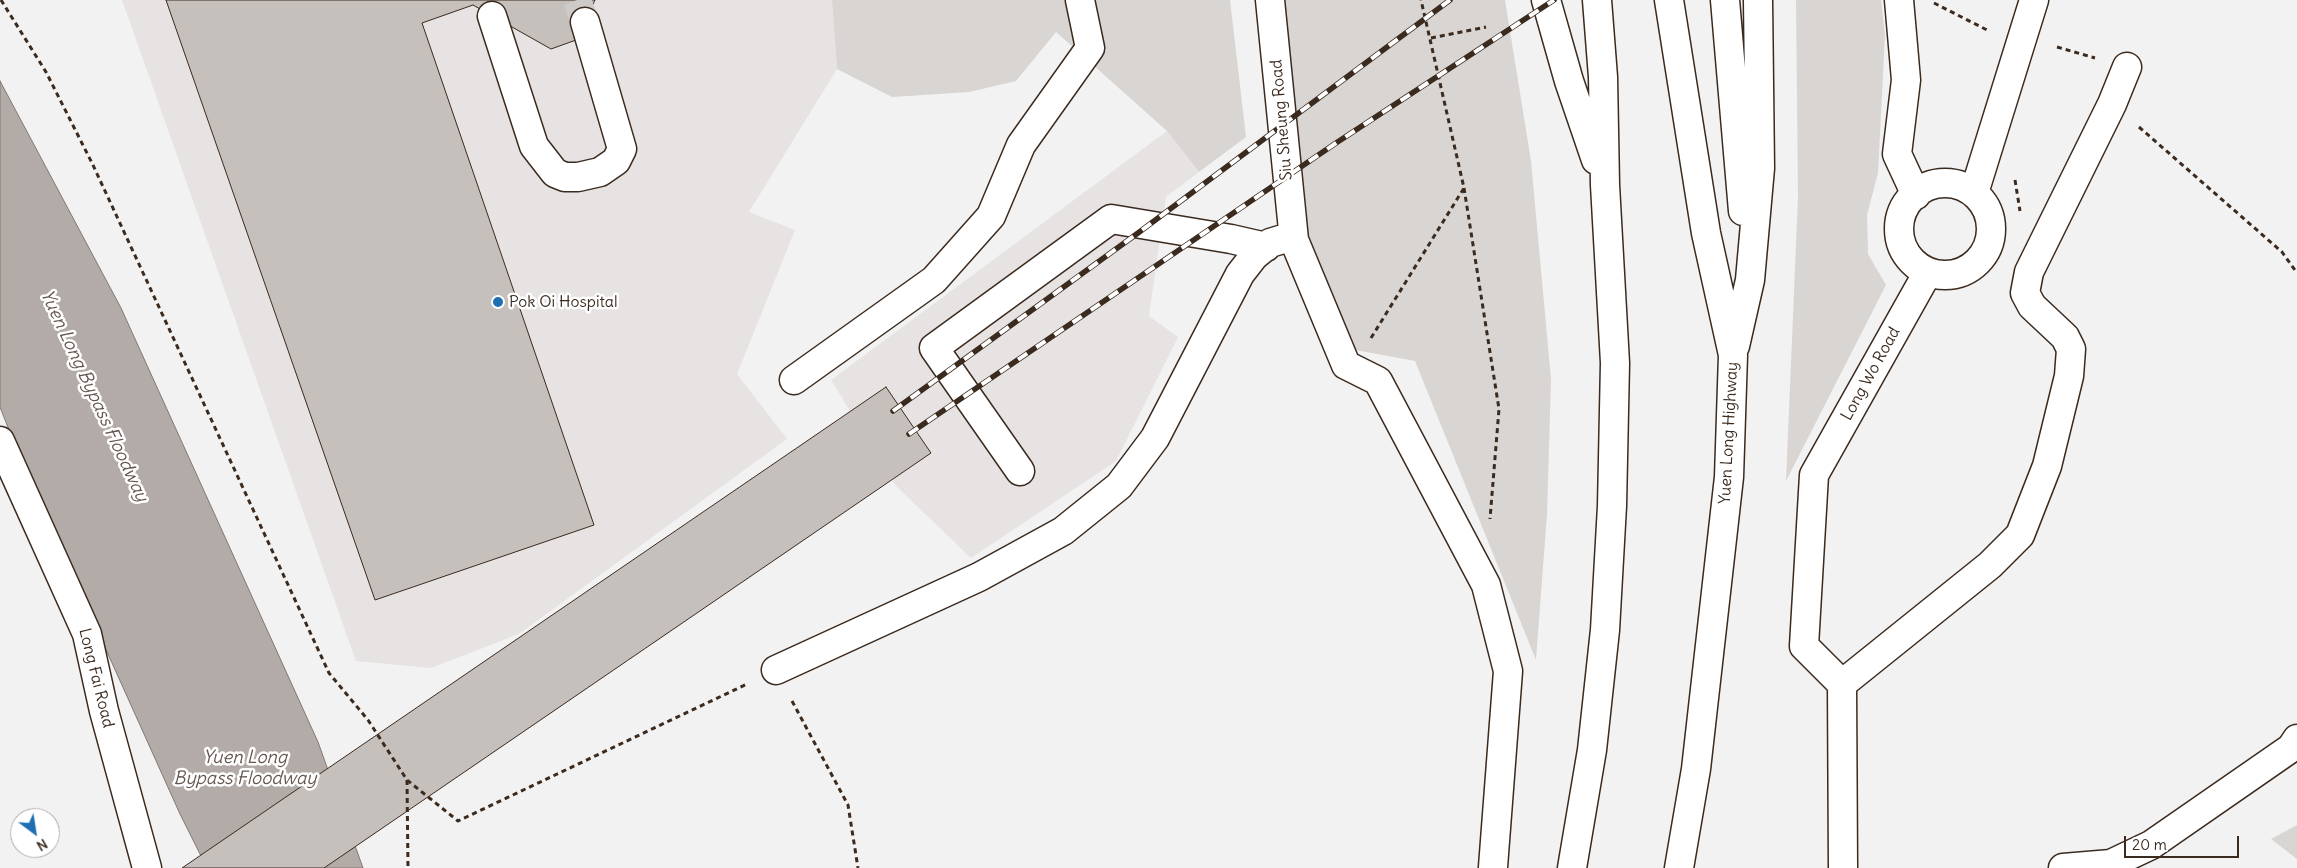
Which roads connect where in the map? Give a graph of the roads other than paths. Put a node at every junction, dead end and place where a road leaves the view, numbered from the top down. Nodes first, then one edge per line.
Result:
1 (1080, 0) edge
2 (1270, 0) edge
3 (1546, 0) edge
4 (1597, 0) edge
5 (1669, 0) edge
6 (1725, 0) edge
7 (1758, 0) edge
8 (1899, 0) edge
9 (2034, 0) edge
10 (492, 16) dead end
11 (584, 22) tunnel mouth
12 (2127, 67) dead end
13 (1605, 185) junction
14 (1974, 194) junction
15 (1916, 195) junction
16 (1293, 238) junction
17 (1266, 247) junction
18 (1928, 272) junction
19 (1750, 280) junction
20 (1733, 355) junction
21 (794, 380) dead end
22 (0, 441) edge
23 (1020, 471) dead end
24 (776, 670) road end
25 (1842, 684) junction
26 (2297, 740) edge
27 (1493, 866) dead end
28 (147, 868) edge
29 (1572, 868) edge
30 (1679, 868) edge
31 (1844, 868) edge
32 (2063, 868) edge

1 - 21 main road
2 - 16 main road, Siu Sheung Road
3 - 13 main road
4 - 13 main road
5 - 20 main road, Yuen Long Highway
6 - 19 main road
7 - 19 main road
8 - 15 main road
9 - 14 main road
10 - 11 main road
12 - 25 main road
13 - 29 main road
14 - 15 main road
14 - 18 main road
15 - 18 main road
16 - 17 main road
16 - 27 main road, Siu Sheung Road
17 - 23 main road
17 - 24 main road
18 - 25 main road, Long Wo Road
19 - 20 main road
20 - 30 main road, Yuen Long Highway
22 - 28 main road, Long Fai Road
25 - 31 main road
26 - 32 main road

